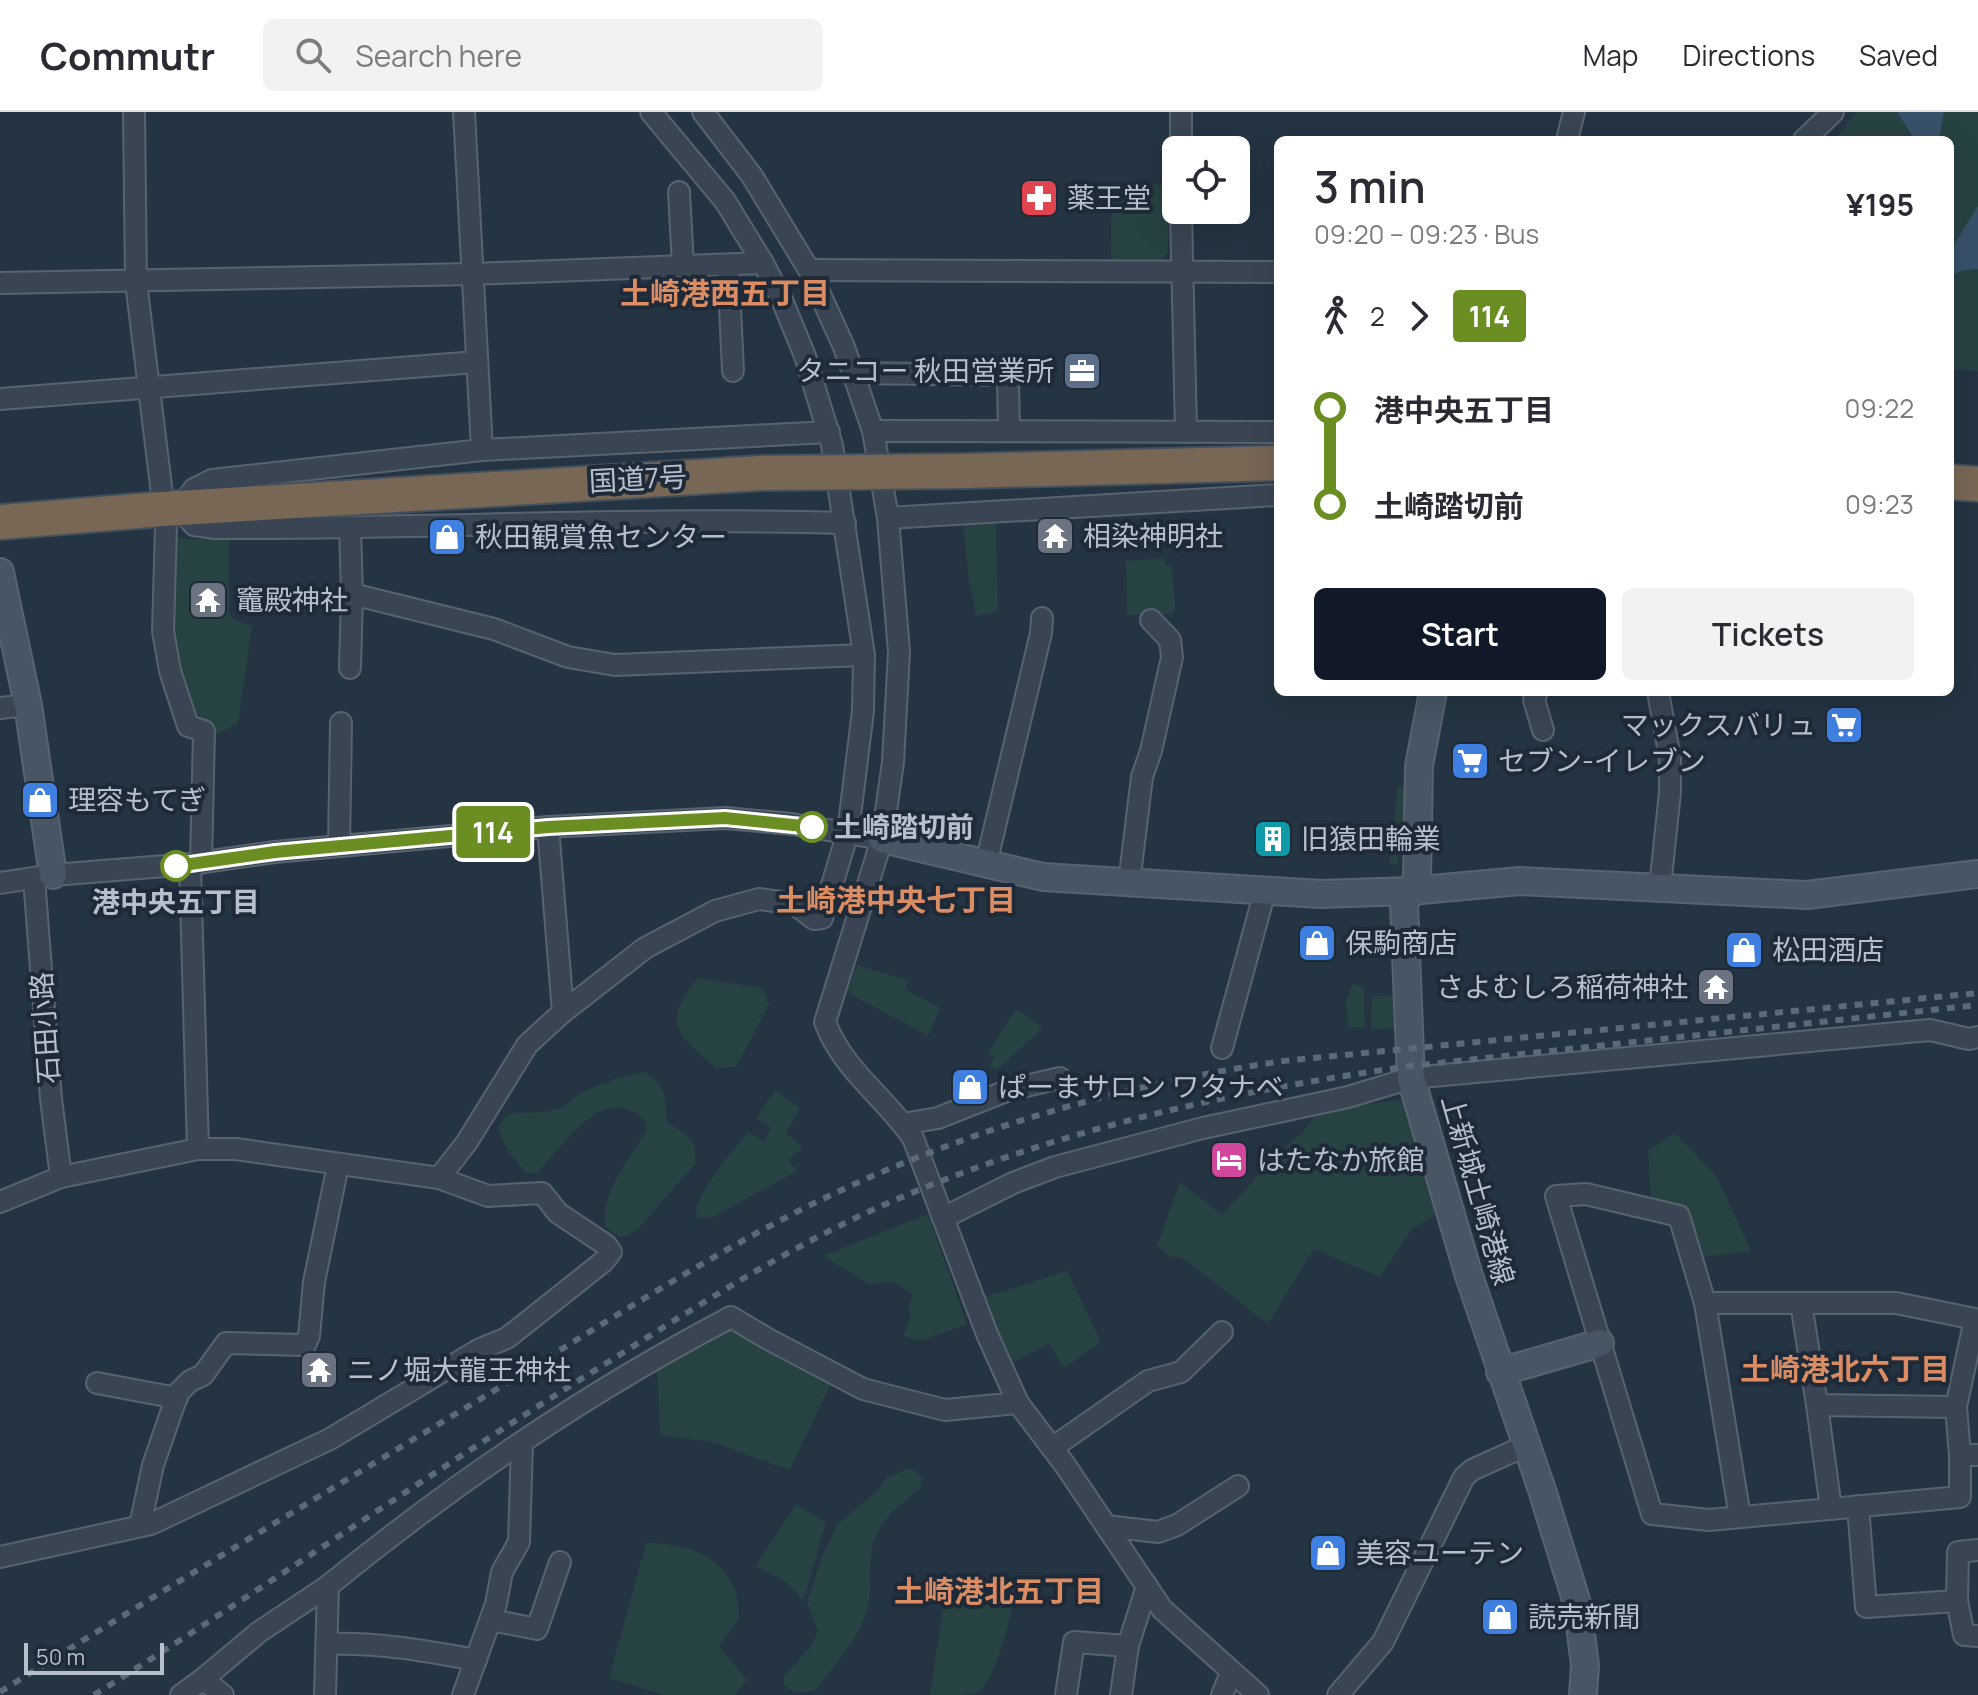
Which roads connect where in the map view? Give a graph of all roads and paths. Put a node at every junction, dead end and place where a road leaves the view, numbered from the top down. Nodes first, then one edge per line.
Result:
1 (134, 112) edge
2 (464, 112) edge
3 (651, 112) edge
4 (703, 112) edge
5 (1181, 112) edge
6 (1574, 112) edge
7 (1833, 112) edge
8 (1181, 136) edge
9 (1568, 136) edge
10 (1808, 136) edge
11 (679, 192) dead end
12 (1181, 224) edge
13 (763, 263) junction
14 (728, 265) junction
15 (683, 266) junction
16 (809, 270) junction
17 (1181, 270) junction
18 (1274, 272) edge
19 (473, 274) junction
20 (136, 282) junction
21 (0, 283) edge
22 (477, 362) junction
23 (733, 371) dead end
24 (853, 373) junction
25 (150, 387) junction
26 (0, 399) edge
27 (1009, 430) junction
28 (873, 431) junction
29 (829, 432) junction
30 (1186, 432) junction
31 (1274, 432) edge
32 (482, 450) junction
33 (1274, 463) edge
34 (1954, 482) edge
35 (1978, 484) edge
36 (1274, 495) edge
37 (171, 508) junction
38 (888, 518) junction
39 (0, 522) edge
40 (845, 523) junction
41 (350, 528) junction
42 (0, 572) edge
43 (352, 594) junction
44 (1042, 618) dead end
45 (1151, 620) dead end
46 (864, 655) junction
47 (350, 668) dead end
48 (1432, 696) edge
49 (1536, 696) edge
50 (1659, 696) edge
51 (28, 705) junction
52 (0, 708) edge
53 (341, 723) dead end
54 (1543, 730) dead end
55 (548, 827) junction
56 (848, 832) junction
57 (882, 839) junction
58 (339, 846) junction
59 (196, 864) junction
60 (986, 864) junction
61 (1978, 874) edge
62 (43, 876) junction
63 (0, 883) edge
64 (1129, 883) junction
65 (1660, 887) junction
66 (1265, 891) junction
67 (1410, 891) junction
68 (563, 1012) junction
69 (1978, 1037) edge
70 (1222, 1048) dead end
71 (1060, 1078) dead end
72 (1411, 1078) junction
73 (903, 1124) junction
74 (198, 1149) junction
75 (338, 1165) junction
76 (61, 1177) junction
77 (439, 1178) junction
78 (0, 1202) edge
79 (943, 1218) junction
80 (1705, 1303) junction
81 (1801, 1303) junction
82 (1222, 1332) dead end
83 (1600, 1343) junction
84 (1500, 1372) junction
85 (97, 1383) dead end
86 (177, 1398) junction
87 (1018, 1403) junction
88 (1817, 1405) junction
89 (1956, 1407) junction
90 (522, 1443) junction
91 (1525, 1446) junction
92 (1052, 1448) junction
93 (1969, 1455) edge
94 (1238, 1486) dead end
95 (1858, 1506) junction
96 (1831, 1509) junction
97 (1740, 1517) junction
98 (140, 1526) junction
99 (1106, 1526) junction
100 (1978, 1550) edge
101 (0, 1557) edge
102 (560, 1562) dead end
103 (328, 1586) junction
104 (1147, 1586) junction
105 (1957, 1601) junction
106 (491, 1620) junction
107 (1978, 1636) edge
108 (327, 1644) junction
109 (1128, 1646) junction
110 (476, 1660) junction
111 (1231, 1673) junction
112 (203, 1679) junction
113 (181, 1695) edge
114 (223, 1695) edge
115 (325, 1695) edge
116 (463, 1695) edge
117 (1066, 1695) edge
118 (1121, 1695) edge
119 (1222, 1695) edge
120 (1258, 1695) edge
121 (1338, 1695) edge
122 (1583, 1695) edge

1 - 20 street
2 - 19 street
3 - 13 street
4 - 16 street
5 - 8 street
6 - 9 street
7 - 10 street
11 - 15 street
12 - 17 street
13 - 14 street
13 - 29 street
14 - 15 street
14 - 23 street
15 - 19 street
16 - 17 street
16 - 24 street
17 - 18 street
17 - 30 street
19 - 20 street
19 - 22 street
20 - 21 street
20 - 25 street
22 - 25 street
22 - 32 street
24 - 27 street
24 - 28 street
25 - 26 street
25 - 37 street
27 - 28 street
27 - 30 street
28 - 38 street
29 - 32 street
29 - 40 street
30 - 31 street
32 - 37 street
33 - 37 highway, 国道7号, bridge
34 - 35 highway
36 - 38 street
37 - 39 highway, 国道7号
37 - 41 street
37 - 59 street
38 - 57 street
40 - 41 street
40 - 46 street
41 - 43 street
42 - 51 street
43 - 46 street
43 - 47 street
44 - 60 street
45 - 64 street
46 - 56 street
48 - 67 street, 上新城土崎港線
49 - 54 street
50 - 65 street
51 - 52 street
51 - 62 street
53 - 58 street
55 - 56 street
55 - 58 street
55 - 68 street
56 - 57 street
56 - 68 street
57 - 60 street
57 - 73 street
58 - 59 street
59 - 62 street
59 - 74 street
60 - 64 street
61 - 65 street
62 - 63 street
62 - 76 street, 石田小路
64 - 66 street
65 - 67 street
66 - 67 street
66 - 70 street
67 - 72 street, 上新城土崎港線
68 - 77 street
69 - 72 street
71 - 73 street
72 - 79 street
72 - 84 street, 上新城土崎港線
73 - 79 street
74 - 75 street
74 - 76 street
75 - 77 street
75 - 86 street
76 - 78 street
77 - 98 street
79 - 87 street
80 - 81 street
80 - 83 street
80 - 97 street
81 - 88 street
81 - 89 street
82 - 92 street
83 - 84 street
83 - 97 street
84 - 91 street, 上新城土崎港線
85 - 86 street
86 - 98 street
87 - 90 street
87 - 92 street
88 - 89 street
88 - 96 street
89 - 93 street
90 - 103 street
90 - 106 street
91 - 121 street
91 - 122 street, 上新城土崎港線
92 - 99 street
93 - 95 street
94 - 99 street
95 - 96 street
95 - 105 street
96 - 97 street
98 - 101 street
99 - 104 street
100 - 105 street
102 - 106 street
103 - 108 street
103 - 112 street
104 - 109 street
104 - 111 street
105 - 107 street
106 - 110 street
108 - 110 street
108 - 115 street
109 - 117 street
109 - 118 street
110 - 116 street
111 - 119 street
111 - 120 street
112 - 113 street
112 - 114 street

